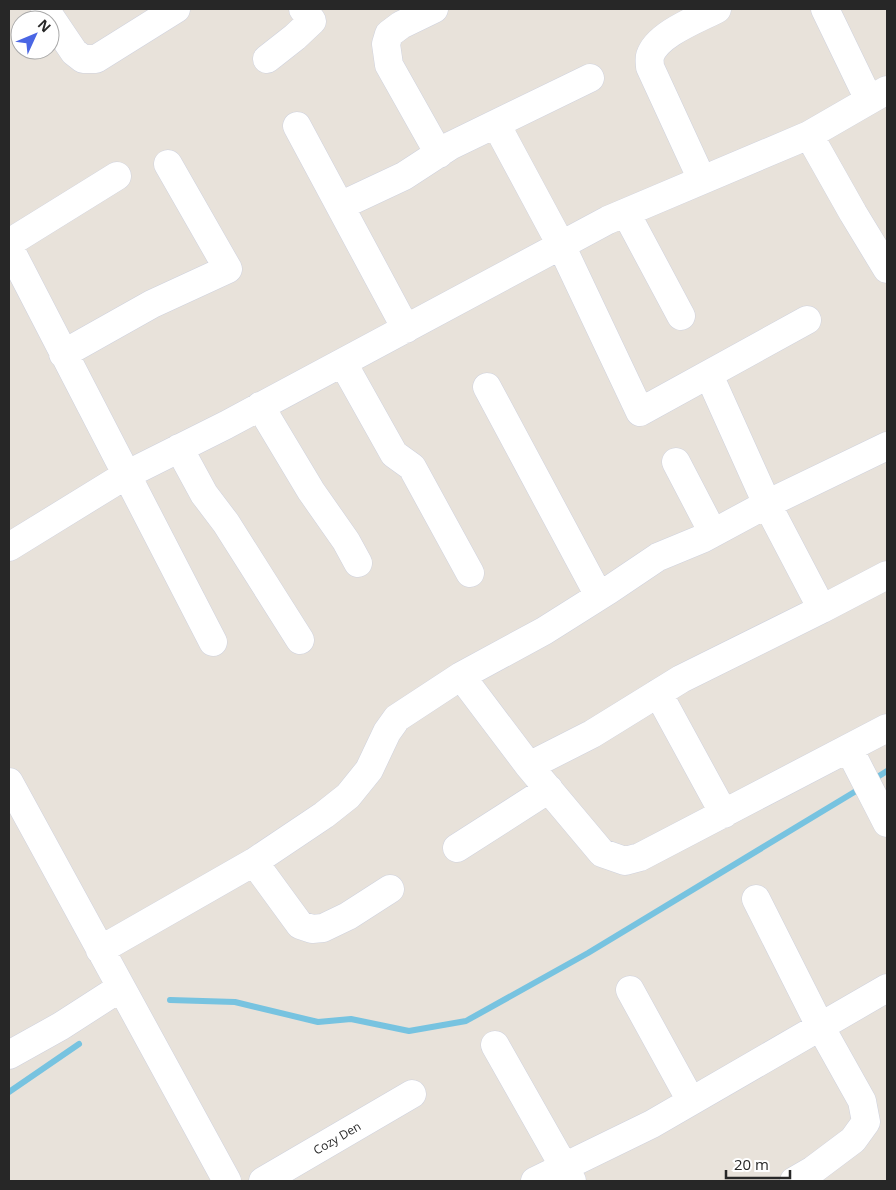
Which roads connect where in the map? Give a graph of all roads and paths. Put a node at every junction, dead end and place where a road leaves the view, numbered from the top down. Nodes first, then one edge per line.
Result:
1 (44, 9) edge
2 (176, 9) edge
3 (302, 9) edge
4 (434, 9) edge
5 (717, 9) edge
6 (825, 9) edge
7 (268, 59) dead end
8 (590, 78) dead end
9 (878, 95) edge
10 (496, 124) junction
11 (297, 126) dead end
12 (809, 134) junction
13 (439, 154) junction
14 (168, 164) dead end
15 (117, 176) dead end
16 (702, 180) junction
17 (340, 206) junction
18 (626, 213) junction
19 (9, 243) edge
20 (561, 245) junction
21 (9, 247) edge
22 (887, 269) edge
23 (681, 316) dead end
24 (807, 320) dead end
25 (406, 329) junction
26 (63, 354) junction
27 (343, 363) junction
28 (709, 375) junction
29 (487, 387) dead end
30 (260, 406) junction
31 (887, 446) edge
32 (179, 448) junction
33 (676, 462) dead end
34 (126, 475) junction
35 (767, 504) junction
36 (713, 533) junction
37 (9, 547) edge
38 (358, 563) dead end
39 (470, 573) dead end
40 (887, 575) edge
41 (599, 596) junction
42 (822, 609) junction
43 (300, 640) dead end
44 (213, 642) dead end
45 (461, 676) junction
46 (658, 693) junction
47 (887, 728) edge
48 (849, 749) junction
49 (529, 766) junction
50 (9, 782) edge
51 (549, 789) junction
52 (724, 814) junction
53 (883, 814) edge
54 (457, 848) dead end
55 (254, 862) junction
56 (390, 888) dead end
57 (756, 899) dead end
58 (100, 950) junction
59 (887, 988) edge
60 (630, 990) dead end
61 (124, 994) junction
62 (820, 1026) junction
63 (495, 1045) dead end
64 (9, 1055) edge
65 (412, 1094) dead end
66 (692, 1101) junction
67 (568, 1174) edge
68 (227, 1181) edge
69 (263, 1181) edge
70 (535, 1181) edge
71 (794, 1181) edge

1 - 2 street
3 - 7 street
4 - 13 street
5 - 16 street
6 - 9 street
8 - 10 street
9 - 12 street
10 - 13 street
10 - 20 street
11 - 17 street
12 - 16 street
12 - 22 street
13 - 17 street
14 - 26 street
15 - 19 street
16 - 18 street
17 - 25 street
18 - 20 street
18 - 23 street
20 - 25 street
20 - 28 street
21 - 26 street
24 - 28 street
25 - 27 street
26 - 34 street
27 - 30 street
27 - 39 street
28 - 35 street
29 - 41 street
30 - 32 street
30 - 38 street
31 - 35 street
32 - 34 street
32 - 43 street
33 - 36 street
34 - 37 street
34 - 44 street
35 - 36 street
35 - 42 street
36 - 41 street
40 - 42 street
41 - 45 street
42 - 46 street
45 - 49 street
45 - 55 street
46 - 49 street
46 - 52 street
47 - 48 street
48 - 52 street
48 - 53 street
49 - 51 street
50 - 58 street
51 - 52 street
51 - 54 street
55 - 56 street
55 - 58 street
57 - 62 street
58 - 61 street
59 - 62 street
60 - 66 street
61 - 64 street
61 - 68 street
62 - 66 street
62 - 71 street
63 - 67 street
65 - 69 street, Cozy Den
66 - 67 street
67 - 70 street

